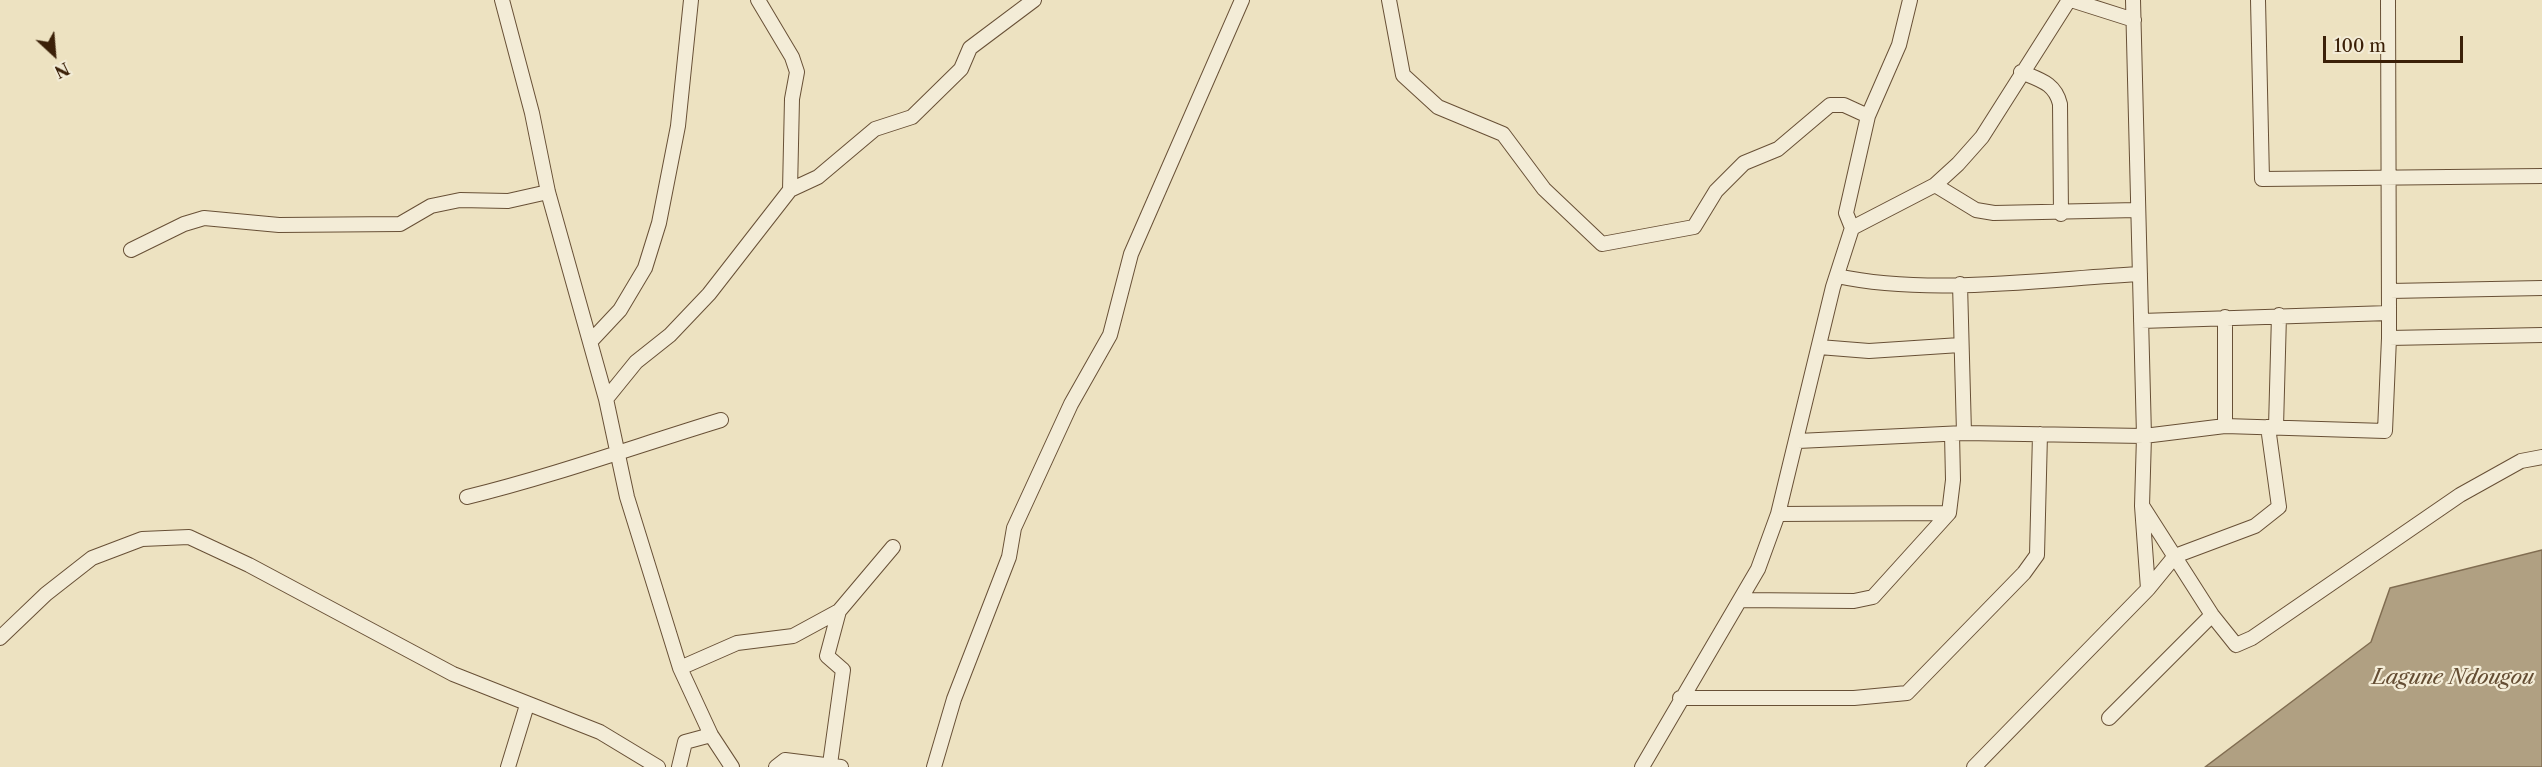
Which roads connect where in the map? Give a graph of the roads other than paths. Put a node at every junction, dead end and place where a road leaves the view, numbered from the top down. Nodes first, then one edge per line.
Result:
1 (502, 0) edge
2 (691, 0) edge
3 (758, 0) edge
4 (1034, 0) edge
5 (1242, 0) edge
6 (1389, 0) edge
7 (1910, 0) edge
8 (2070, 0) edge
9 (2133, 0) edge
10 (2258, 0) edge
11 (2388, 0) edge
12 (2134, 20) junction
13 (2021, 72) junction
14 (1868, 116) junction
15 (2390, 176) junction
16 (2542, 176) edge
17 (1935, 185) junction
18 (790, 190) junction
19 (548, 192) junction
20 (2137, 210) junction
21 (2061, 214) junction
22 (1852, 228) junction
23 (131, 250) dead end
24 (2140, 274) junction
25 (1837, 276) junction
26 (1960, 284) junction
27 (2542, 288) edge
28 (2390, 291) junction
29 (2390, 313) junction
30 (2278, 315) junction
31 (2225, 317) junction
32 (2141, 321) junction
33 (2542, 335) edge
34 (2389, 338) junction
35 (590, 342) junction
36 (1960, 345) junction
37 (1819, 347) junction
38 (606, 399) junction
39 (721, 420) dead end
40 (2225, 426) junction
41 (2272, 427) junction
42 (1958, 434) junction
43 (2040, 434) junction
44 (2144, 436) junction
45 (1798, 441) junction
46 (617, 452) junction
47 (2542, 457) edge
48 (467, 497) dead end
49 (2142, 506) junction
50 (1949, 513) junction
51 (1779, 514) junction
52 (893, 547) dead end
53 (2175, 556) junction
54 (2148, 589) junction
55 (1742, 600) junction
56 (839, 611) junction
57 (2212, 615) junction
58 (0, 638) edge
59 (680, 668) junction
60 (1680, 698) junction
61 (527, 705) junction
62 (2109, 718) dead end
63 (711, 735) junction
64 (835, 765) edge
65 (508, 767) edge
66 (658, 767) edge
67 (679, 767) edge
68 (732, 767) edge
69 (776, 767) edge
70 (934, 767) edge
71 (1642, 767) edge
72 (1974, 767) edge

1 - 19 street
2 - 35 street
3 - 18 street
4 - 18 street
5 - 70 street
6 - 14 street
7 - 14 street
8 - 12 street
8 - 13 street
9 - 12 street
10 - 15 street
11 - 15 street
12 - 20 street
13 - 17 street
13 - 21 street
14 - 22 street
15 - 16 street
15 - 28 street
17 - 21 street
17 - 22 street
18 - 38 street
19 - 23 street
19 - 35 street
20 - 21 street
20 - 24 street
22 - 25 street
24 - 26 street
24 - 32 street
25 - 26 street
25 - 37 street
26 - 36 street
27 - 28 street
28 - 29 street
29 - 30 street
29 - 34 street
30 - 31 street
30 - 41 street
31 - 32 street
31 - 40 street
32 - 44 street
33 - 34 street
34 - 41 street
35 - 38 street
36 - 37 street
36 - 42 street
37 - 45 street
38 - 46 street
39 - 46 street
40 - 41 street
40 - 44 street
41 - 53 street
42 - 43 street
42 - 45 street
42 - 50 street
43 - 44 street
43 - 60 street
44 - 49 street
45 - 51 street
46 - 48 street
46 - 59 street
47 - 57 street
49 - 53 street
49 - 54 street
50 - 51 street
50 - 55 street
51 - 55 street
52 - 56 street
53 - 54 street
53 - 57 street
54 - 72 street
55 - 60 street
56 - 59 street
56 - 64 street
57 - 62 street
58 - 61 street
59 - 63 street
60 - 71 street
61 - 65 street
61 - 66 street
63 - 67 street
63 - 68 street
64 - 69 street

